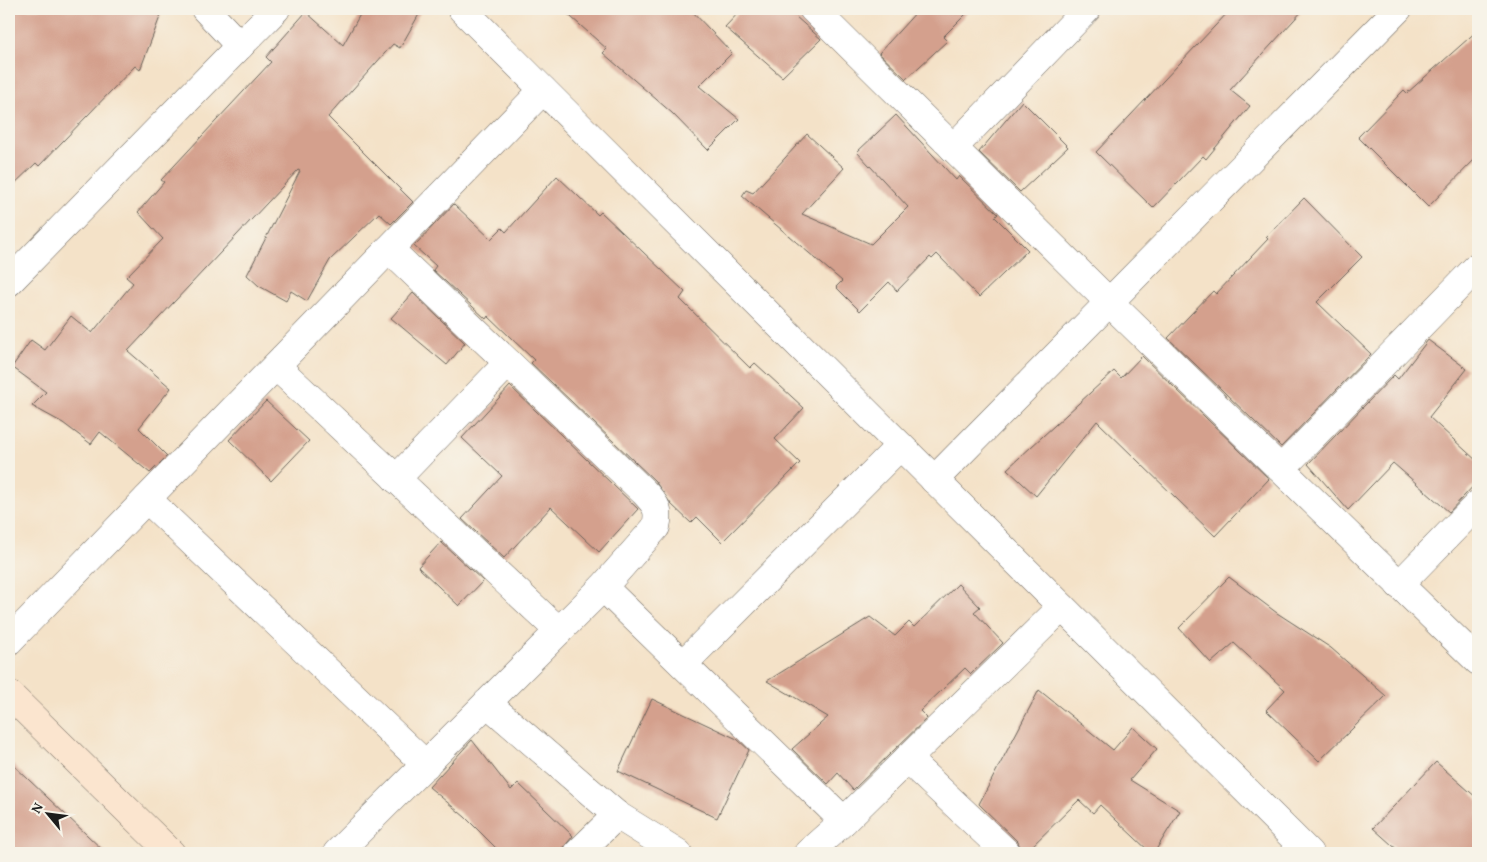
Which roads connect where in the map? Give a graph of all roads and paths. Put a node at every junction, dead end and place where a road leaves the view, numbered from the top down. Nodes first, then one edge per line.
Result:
1 (205, 9) edge
2 (276, 9) edge
3 (462, 9) edge
4 (1087, 9) edge
5 (819, 11) edge
6 (1392, 11) edge
7 (240, 46) junction
8 (543, 90) junction
9 (953, 148) junction
10 (389, 249) junction
11 (1478, 266) edge
12 (9, 282) edge
13 (1109, 302) junction
14 (508, 363) junction
15 (276, 366) junction
16 (900, 446) junction
17 (1281, 469) junction
18 (396, 479) junction
19 (934, 480) junction
20 (147, 499) junction
21 (1478, 504) edge
22 (1399, 585) junction
23 (603, 587) junction
24 (1062, 607) junction
25 (559, 631) junction
26 (9, 641) edge
27 (1478, 661) edge
28 (682, 664) junction
29 (9, 694) edge
30 (487, 703) junction
31 (907, 759) junction
32 (426, 765) junction
33 (617, 815) junction
34 (844, 821) junction
35 (171, 853) edge
36 (337, 853) edge
37 (578, 853) edge
38 (678, 853) edge
39 (808, 853) edge
40 (1007, 853) edge
41 (1309, 853) edge

1 - 7 street
2 - 7 street
3 - 8 street
4 - 9 street
5 - 9 street
6 - 13 street
7 - 12 street
8 - 10 street
8 - 16 street
9 - 13 street
10 - 14 street
10 - 15 street
11 - 17 street
13 - 17 street
13 - 19 street
14 - 18 street
14 - 23 street
15 - 18 street
15 - 20 street
16 - 19 street
16 - 28 street
17 - 22 street
18 - 25 street
19 - 24 street
20 - 26 street
20 - 32 street
21 - 22 street
22 - 27 street
23 - 25 street
23 - 28 street
24 - 31 street
24 - 41 street
25 - 30 street
28 - 34 street
29 - 35 street
30 - 32 street
30 - 33 street
31 - 34 street
31 - 40 street
32 - 36 street
33 - 37 street
33 - 38 street
34 - 39 street

